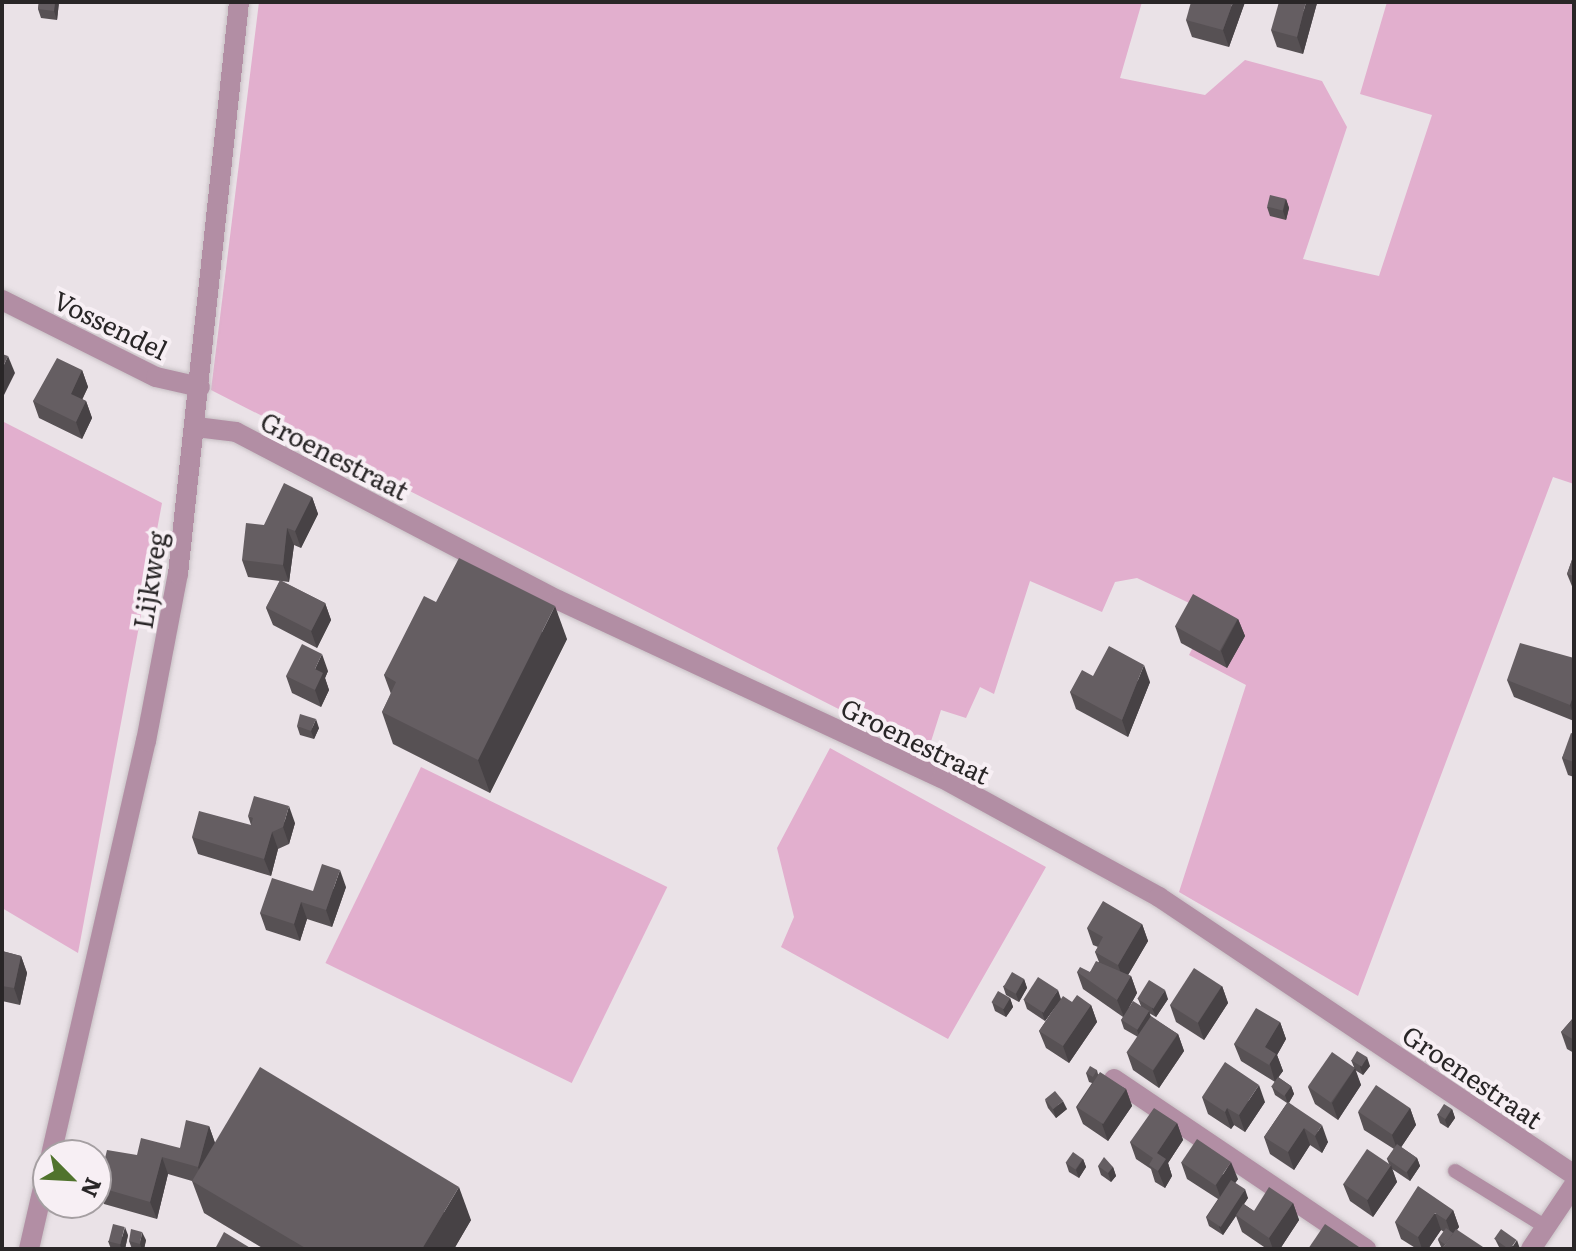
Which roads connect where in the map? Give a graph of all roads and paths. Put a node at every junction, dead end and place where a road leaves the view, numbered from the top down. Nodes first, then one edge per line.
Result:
1 (239, 2) edge
2 (2, 300) edge
3 (200, 387) junction
4 (196, 427) junction
5 (1114, 1079) edge
6 (55, 1139) edge
7 (1455, 1171) dead end
8 (1574, 1175) edge
9 (1574, 1185) edge
10 (36, 1219) edge
11 (1546, 1227) junction
12 (29, 1249) edge
13 (1366, 1249) edge
14 (1531, 1249) edge

1 - 3 street, Lijkweg
2 - 3 street, Vossendel
3 - 4 street, Lijkweg
4 - 6 street, Lijkweg
4 - 8 street, Groenestraat
5 - 13 street
7 - 11 lane
9 - 11 street
10 - 12 street
11 - 14 street

